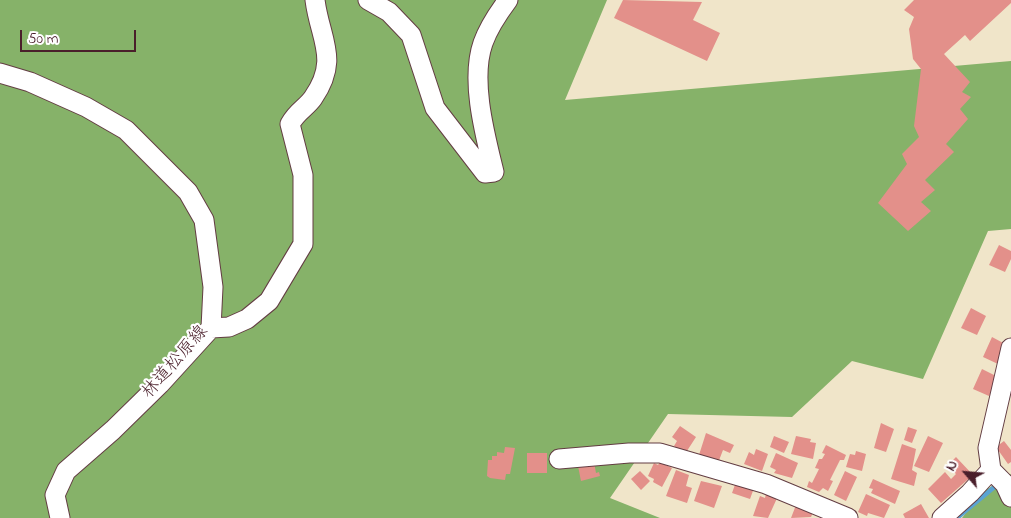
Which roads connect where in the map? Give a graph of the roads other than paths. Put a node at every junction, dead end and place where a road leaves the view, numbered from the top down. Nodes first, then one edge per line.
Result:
1 (315, 0) edge
2 (368, 0) edge
3 (508, 0) edge
4 (0, 73) edge
5 (211, 328) junction
6 (1011, 348) edge
7 (559, 459) dead end
8 (991, 470) junction
9 (1008, 491) edge
10 (60, 518) edge
11 (848, 518) edge
12 (942, 518) edge

1 - 5 street
2 - 3 street
4 - 5 street, 林道松原線
5 - 10 street, 林道松原線
6 - 8 street
7 - 11 street
8 - 9 street
8 - 12 street

